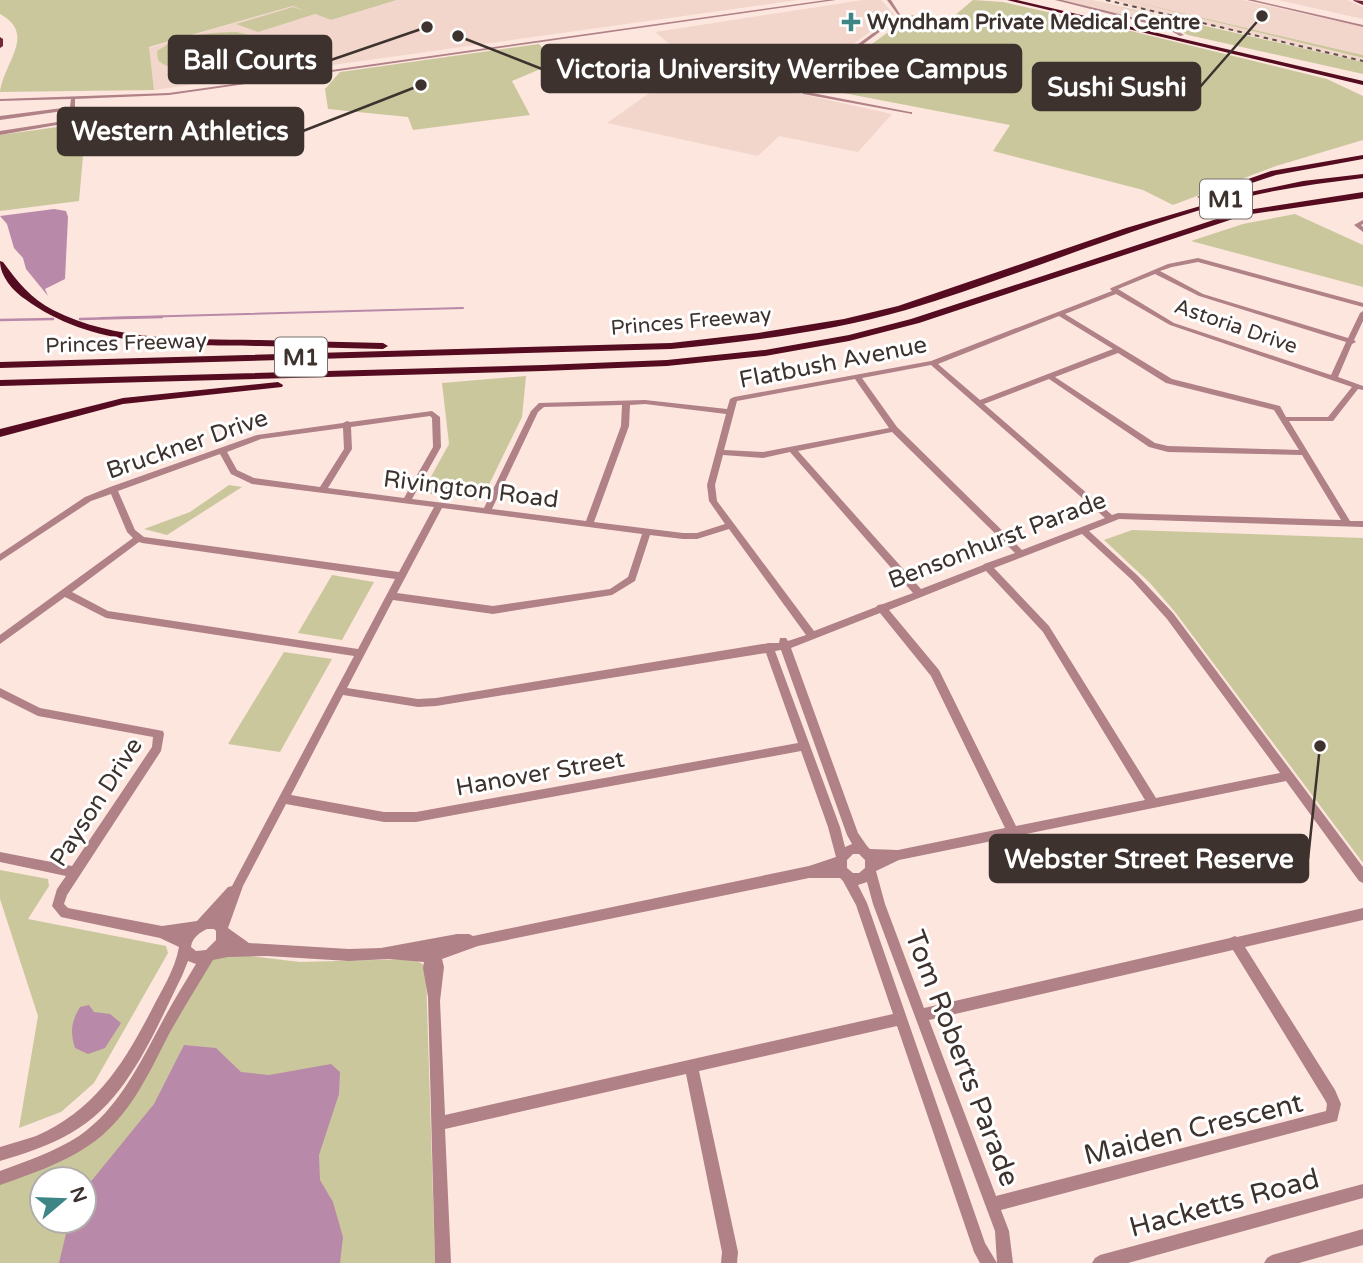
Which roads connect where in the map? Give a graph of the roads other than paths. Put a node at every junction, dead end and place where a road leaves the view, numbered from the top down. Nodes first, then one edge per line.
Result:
1 (834, 0) edge
2 (889, 0) edge
3 (1010, 0) edge
4 (1020, 0) edge
5 (1057, 0) edge
6 (1249, 0) edge
7 (1255, 0) edge
8 (1356, 0) edge
9 (1028, 2) edge
10 (1363, 3) edge
11 (1309, 13) junction
12 (1363, 25) edge
13 (1178, 35) junction
14 (0, 39) edge
15 (0, 46) edge
16 (1363, 81) edge
17 (0, 99) edge
18 (73, 99) junction
19 (72, 108) junction
20 (910, 113) dead end
21 (0, 118) edge
22 (0, 132) edge
23 (1363, 157) edge
24 (1363, 176) edge
25 (1363, 195) edge
26 (1363, 222) edge
27 (1363, 230) edge
28 (1093, 242) junction
29 (0, 264) edge
30 (1155, 271) junction
31 (1115, 292) junction
32 (1363, 305) edge
33 (1059, 313) junction
34 (1363, 313) edge
35 (1352, 342) junction
36 (601, 348) junction
37 (1118, 349) junction
38 (933, 363) junction
39 (0, 365) edge
40 (478, 370) junction
41 (857, 377) junction
42 (1051, 377) junction
43 (1334, 377) junction
44 (0, 383) edge
45 (1360, 386) edge
46 (626, 402) junction
47 (979, 403) junction
48 (730, 412) junction
49 (1284, 419) junction
50 (347, 423) junction
51 (894, 429) junction
52 (0, 433) edge
53 (793, 450) junction
54 (222, 451) junction
55 (719, 452) junction
56 (1305, 453) junction
57 (113, 489) junction
58 (322, 490) junction
59 (407, 500) junction
60 (439, 505) junction
61 (487, 510) junction
62 (1111, 518) junction
63 (1347, 523) junction
64 (1363, 523) edge
65 (589, 524) junction
66 (730, 526) junction
67 (1082, 529) junction
68 (647, 531) junction
69 (139, 538) junction
70 (1020, 553) junction
71 (0, 558) edge
72 (987, 566) junction
73 (401, 576) junction
74 (64, 592) junction
75 (918, 592) junction
76 (390, 596) junction
77 (881, 607) junction
78 (810, 633) junction
79 (0, 640) edge
80 (784, 643) junction
81 (769, 647) junction
82 (361, 653) junction
83 (342, 691) junction
84 (0, 692) edge
85 (804, 746) junction
86 (1289, 776) junction
87 (284, 799) junction
88 (1154, 804) junction
89 (1013, 832) junction
90 (865, 853) junction
91 (898, 855) junction
92 (0, 857) edge
93 (842, 866) junction
94 (871, 870) junction
95 (75, 872) junction
96 (1363, 877) edge
97 (238, 884) junction
98 (1363, 914) edge
99 (199, 925) junction
100 (223, 930) junction
101 (162, 932) junction
102 (1236, 942) junction
103 (185, 947) junction
104 (247, 949) junction
105 (433, 952) junction
106 (210, 956) junction
107 (921, 1015) junction
108 (899, 1019) junction
109 (691, 1066) junction
110 (439, 1123) junction
111 (0, 1154) edge
112 (0, 1178) edge
113 (1363, 1191) edge
114 (992, 1205) junction
115 (1363, 1237) edge
116 (443, 1263) edge
117 (729, 1263) edge
118 (989, 1263) edge
119 (1005, 1263) edge
120 (1100, 1263) edge
121 (1272, 1263) edge

1 - 18 street
2 - 20 street
3 - 9 highway
4 - 9 highway
5 - 13 street
6 - 11 street
7 - 11 street
8 - 10 main road
9 - 13 highway
11 - 12 street
13 - 16 highway
13 - 16 highway
14 - 15 main road
17 - 18 street
18 - 19 street
19 - 21 street
19 - 22 street
23 - 28 highway
24 - 28 highway, Princes Freeway / M1
25 - 40 highway, Princes Freeway / M1
26 - 27 street
28 - 36 highway, Princes Freeway / M1
29 - 36 highway
30 - 31 street, Astoria Drive
30 - 32 street, Astoria Drive
30 - 35 street
31 - 33 street, Flatbush Avenue
31 - 43 street, Astoria Drive
33 - 37 street
33 - 38 street, Flatbush Avenue
34 - 35 street
35 - 43 street
36 - 39 highway, Princes Freeway / M1
37 - 42 street
37 - 49 street
38 - 41 street, Flatbush Avenue
38 - 47 street
40 - 44 highway, Princes Freeway / M1
40 - 52 highway
41 - 48 street, Flatbush Avenue
41 - 51 street
42 - 47 street
42 - 56 street
43 - 45 street, Astoria Drive
45 - 49 street
46 - 48 street
46 - 61 street
46 - 65 street
47 - 62 street
48 - 55 street, Flatbush Avenue
49 - 56 street
50 - 54 street, Bruckner Drive
50 - 58 street
50 - 59 street, Bruckner Drive
51 - 53 street
51 - 70 street
53 - 55 street
53 - 75 street
54 - 57 street, Bruckner Drive
54 - 58 street, Rivington Road
55 - 66 street, Flatbush Avenue
56 - 63 street
57 - 69 street
57 - 71 street, Bruckner Drive
58 - 59 street, Rivington Road
59 - 60 street, Rivington Road
60 - 61 street, Rivington Road
60 - 73 street
61 - 65 street, Rivington Road
62 - 63 street, Bensonhurst Parade
62 - 67 street, Bensonhurst Parade
63 - 64 street, Bensonhurst Parade
65 - 68 street, Rivington Road
66 - 68 street, Rivington Road
66 - 78 street, Flatbush Avenue
67 - 70 street, Bensonhurst Parade
67 - 86 street
68 - 76 street
69 - 73 street
69 - 74 street
70 - 72 street, Bensonhurst Parade
72 - 75 street, Bensonhurst Parade
72 - 88 street
73 - 76 street
74 - 79 street
74 - 82 street
75 - 77 street, Bensonhurst Parade
76 - 82 street
77 - 78 street, Bensonhurst Parade
77 - 89 street
78 - 80 street, Bensonhurst Parade
80 - 81 street, Bensonhurst Parade
80 - 90 street
81 - 83 street, Bensonhurst Parade
81 - 85 street, Tom Roberts Parade
82 - 83 street
83 - 87 street
84 - 95 street, Payson Drive
85 - 87 street, Hanover Street
85 - 93 street, Tom Roberts Parade
86 - 88 street
86 - 96 street
87 - 97 street
88 - 89 street
89 - 91 street
90 - 91 street
90 - 93 street
90 - 94 street, Tom Roberts Parade
91 - 94 street
92 - 95 street
93 - 94 street
93 - 105 street
93 - 108 street, Tom Roberts Parade
94 - 107 street, Tom Roberts Parade
95 - 101 street, Payson Drive
97 - 99 street
97 - 100 street
98 - 102 street
99 - 100 street
99 - 101 street, Payson Drive
99 - 103 street
100 - 104 street
100 - 106 street
101 - 103 street, Payson Drive
102 - 107 street
102 - 114 street, Maiden Crescent
103 - 106 street
103 - 111 street
104 - 105 street
104 - 106 street
105 - 110 street
106 - 112 street
107 - 114 street, Tom Roberts Parade
108 - 109 street
108 - 118 street, Tom Roberts Parade
109 - 110 street
109 - 117 street
110 - 116 street
113 - 120 street, Hacketts Road
114 - 119 street, Tom Roberts Parade
115 - 121 street

